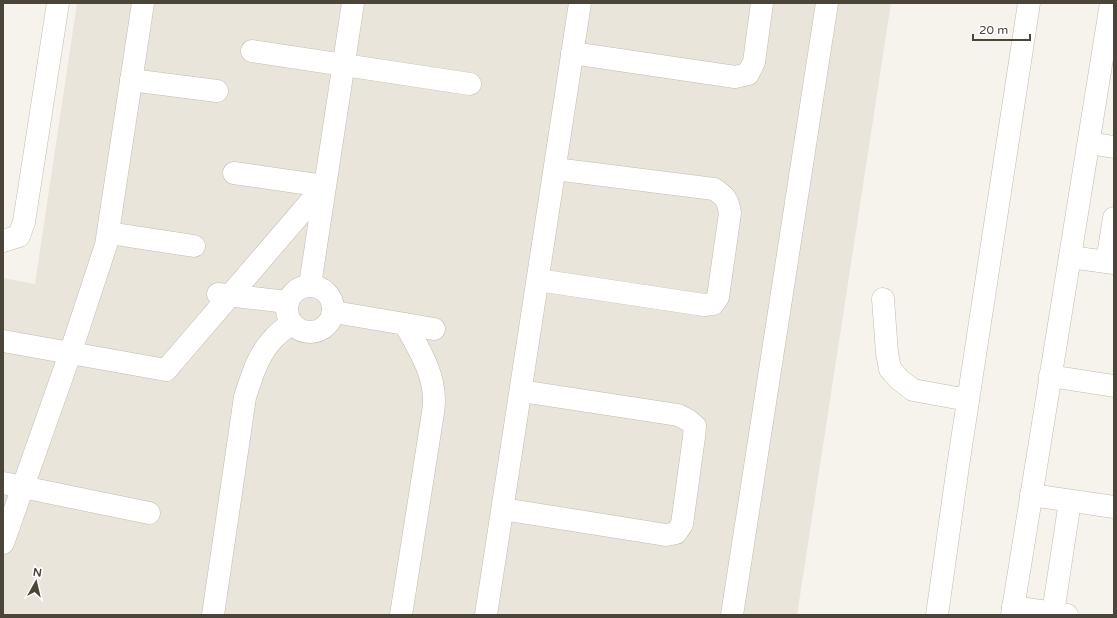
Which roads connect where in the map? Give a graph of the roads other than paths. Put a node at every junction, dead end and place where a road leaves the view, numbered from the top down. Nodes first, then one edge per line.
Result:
1 (58, 3) edge
2 (143, 3) edge
3 (354, 3) edge
4 (580, 3) edge
5 (762, 3) edge
6 (827, 3) edge
7 (1029, 3) edge
8 (1110, 3) edge
9 (1110, 33) edge
10 (252, 51) dead end
11 (572, 53) junction
12 (344, 65) junction
13 (131, 80) junction
14 (470, 84) dead end
15 (217, 91) dead end
16 (1089, 143) junction
17 (1114, 147) edge
18 (555, 169) junction
19 (234, 173) dead end
20 (324, 186) junction
21 (1114, 218) edge
22 (109, 233) junction
23 (3, 241) edge
24 (194, 246) dead end
25 (1070, 257) junction
26 (1111, 263) edge
27 (538, 280) junction
28 (310, 285) junction
29 (215, 293) dead end
30 (883, 298) dead end
31 (334, 312) junction
32 (289, 313) junction
33 (405, 324) junction
34 (434, 328) dead end
35 (3, 341) edge
36 (70, 354) junction
37 (1050, 376) junction
38 (1114, 386) edge
39 (521, 392) junction
40 (968, 400) junction
41 (13, 485) edge
42 (1031, 495) junction
43 (1070, 500) junction
44 (1114, 507) edge
45 (503, 509) junction
46 (149, 513) dead end
47 (3, 543) edge
48 (1013, 611) edge
49 (490, 614) edge
50 (1060, 614) edge
51 (213, 615) edge
52 (400, 615) edge
53 (732, 615) edge
54 (937, 615) edge

1 - 23 street
2 - 13 street
3 - 12 street
4 - 11 street
5 - 11 street
6 - 53 street
7 - 40 street
8 - 9 street
9 - 16 street
10 - 12 street
11 - 18 street
12 - 14 street
12 - 20 street
13 - 15 street
13 - 22 street
16 - 17 street
16 - 25 street
18 - 27 street
18 - 27 street
19 - 20 street
20 - 28 street
20 - 36 street
21 - 26 street
22 - 24 street
22 - 36 street
25 - 26 street
25 - 37 street
27 - 39 street
28 - 31 street
28 - 32 street
29 - 32 street
30 - 40 street
31 - 32 street
31 - 33 street
32 - 51 street
33 - 34 street
33 - 52 street
35 - 36 street
36 - 41 street
37 - 38 street
37 - 42 street
39 - 45 street
39 - 45 street
40 - 54 street
41 - 46 street
41 - 47 street
42 - 43 street
42 - 48 street
43 - 44 street
43 - 50 street
45 - 49 street
48 - 50 street

